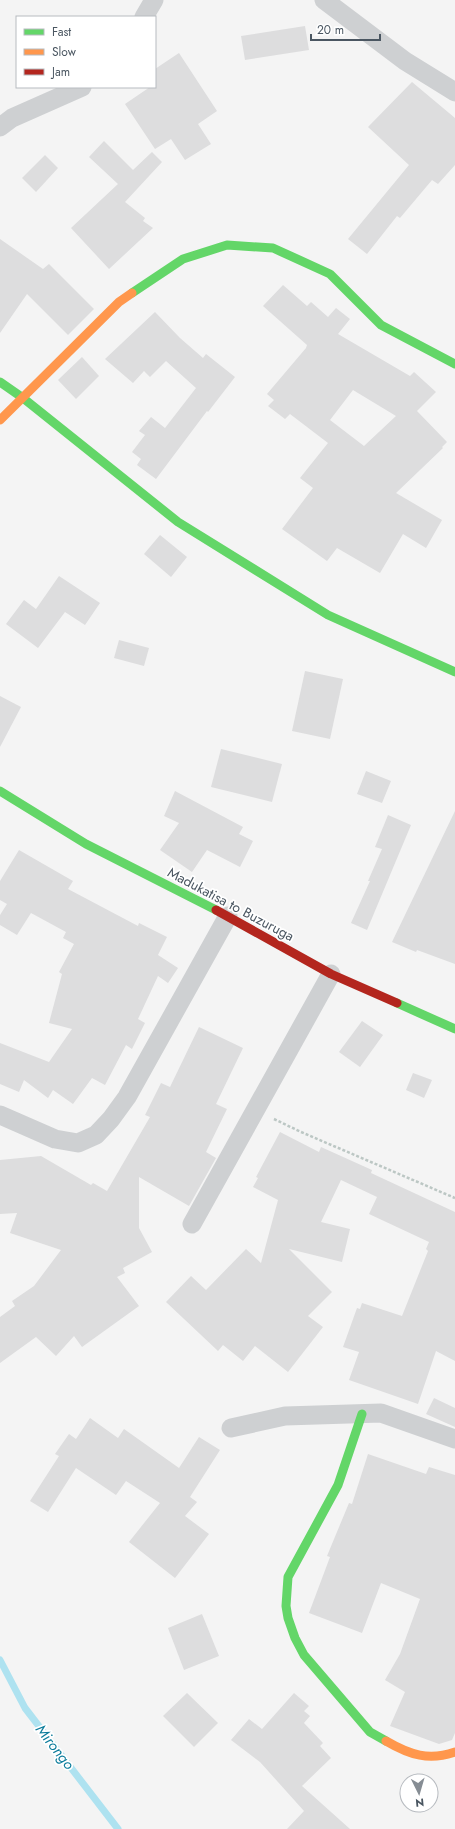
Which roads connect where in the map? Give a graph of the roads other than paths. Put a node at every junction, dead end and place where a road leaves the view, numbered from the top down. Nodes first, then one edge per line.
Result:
1 (154, 0) edge
2 (324, 0) edge
3 (145, 16) edge
4 (80, 88) edge
5 (455, 92) edge
6 (0, 127) edge
7 (455, 364) edge
8 (0, 382) edge
9 (23, 398) junction
10 (0, 420) edge
11 (455, 672) edge
12 (0, 791) edge
13 (228, 916) junction
14 (331, 974) junction
15 (455, 1029) edge
16 (0, 1115) edge
17 (192, 1224) dead end
18 (362, 1414) junction
19 (231, 1428) dead end
20 (455, 1439) edge
21 (455, 1752) edge

1 - 3 street
2 - 5 street
4 - 6 street
7 - 9 street
8 - 9 street
9 - 10 street
9 - 11 street
12 - 13 street, Madukatisa to Buzuruga
13 - 14 street, Madukatisa to Buzuruga
13 - 16 street
14 - 15 street, Madukatisa to Buzuruga
14 - 17 street
18 - 19 street
18 - 20 street
18 - 21 street

